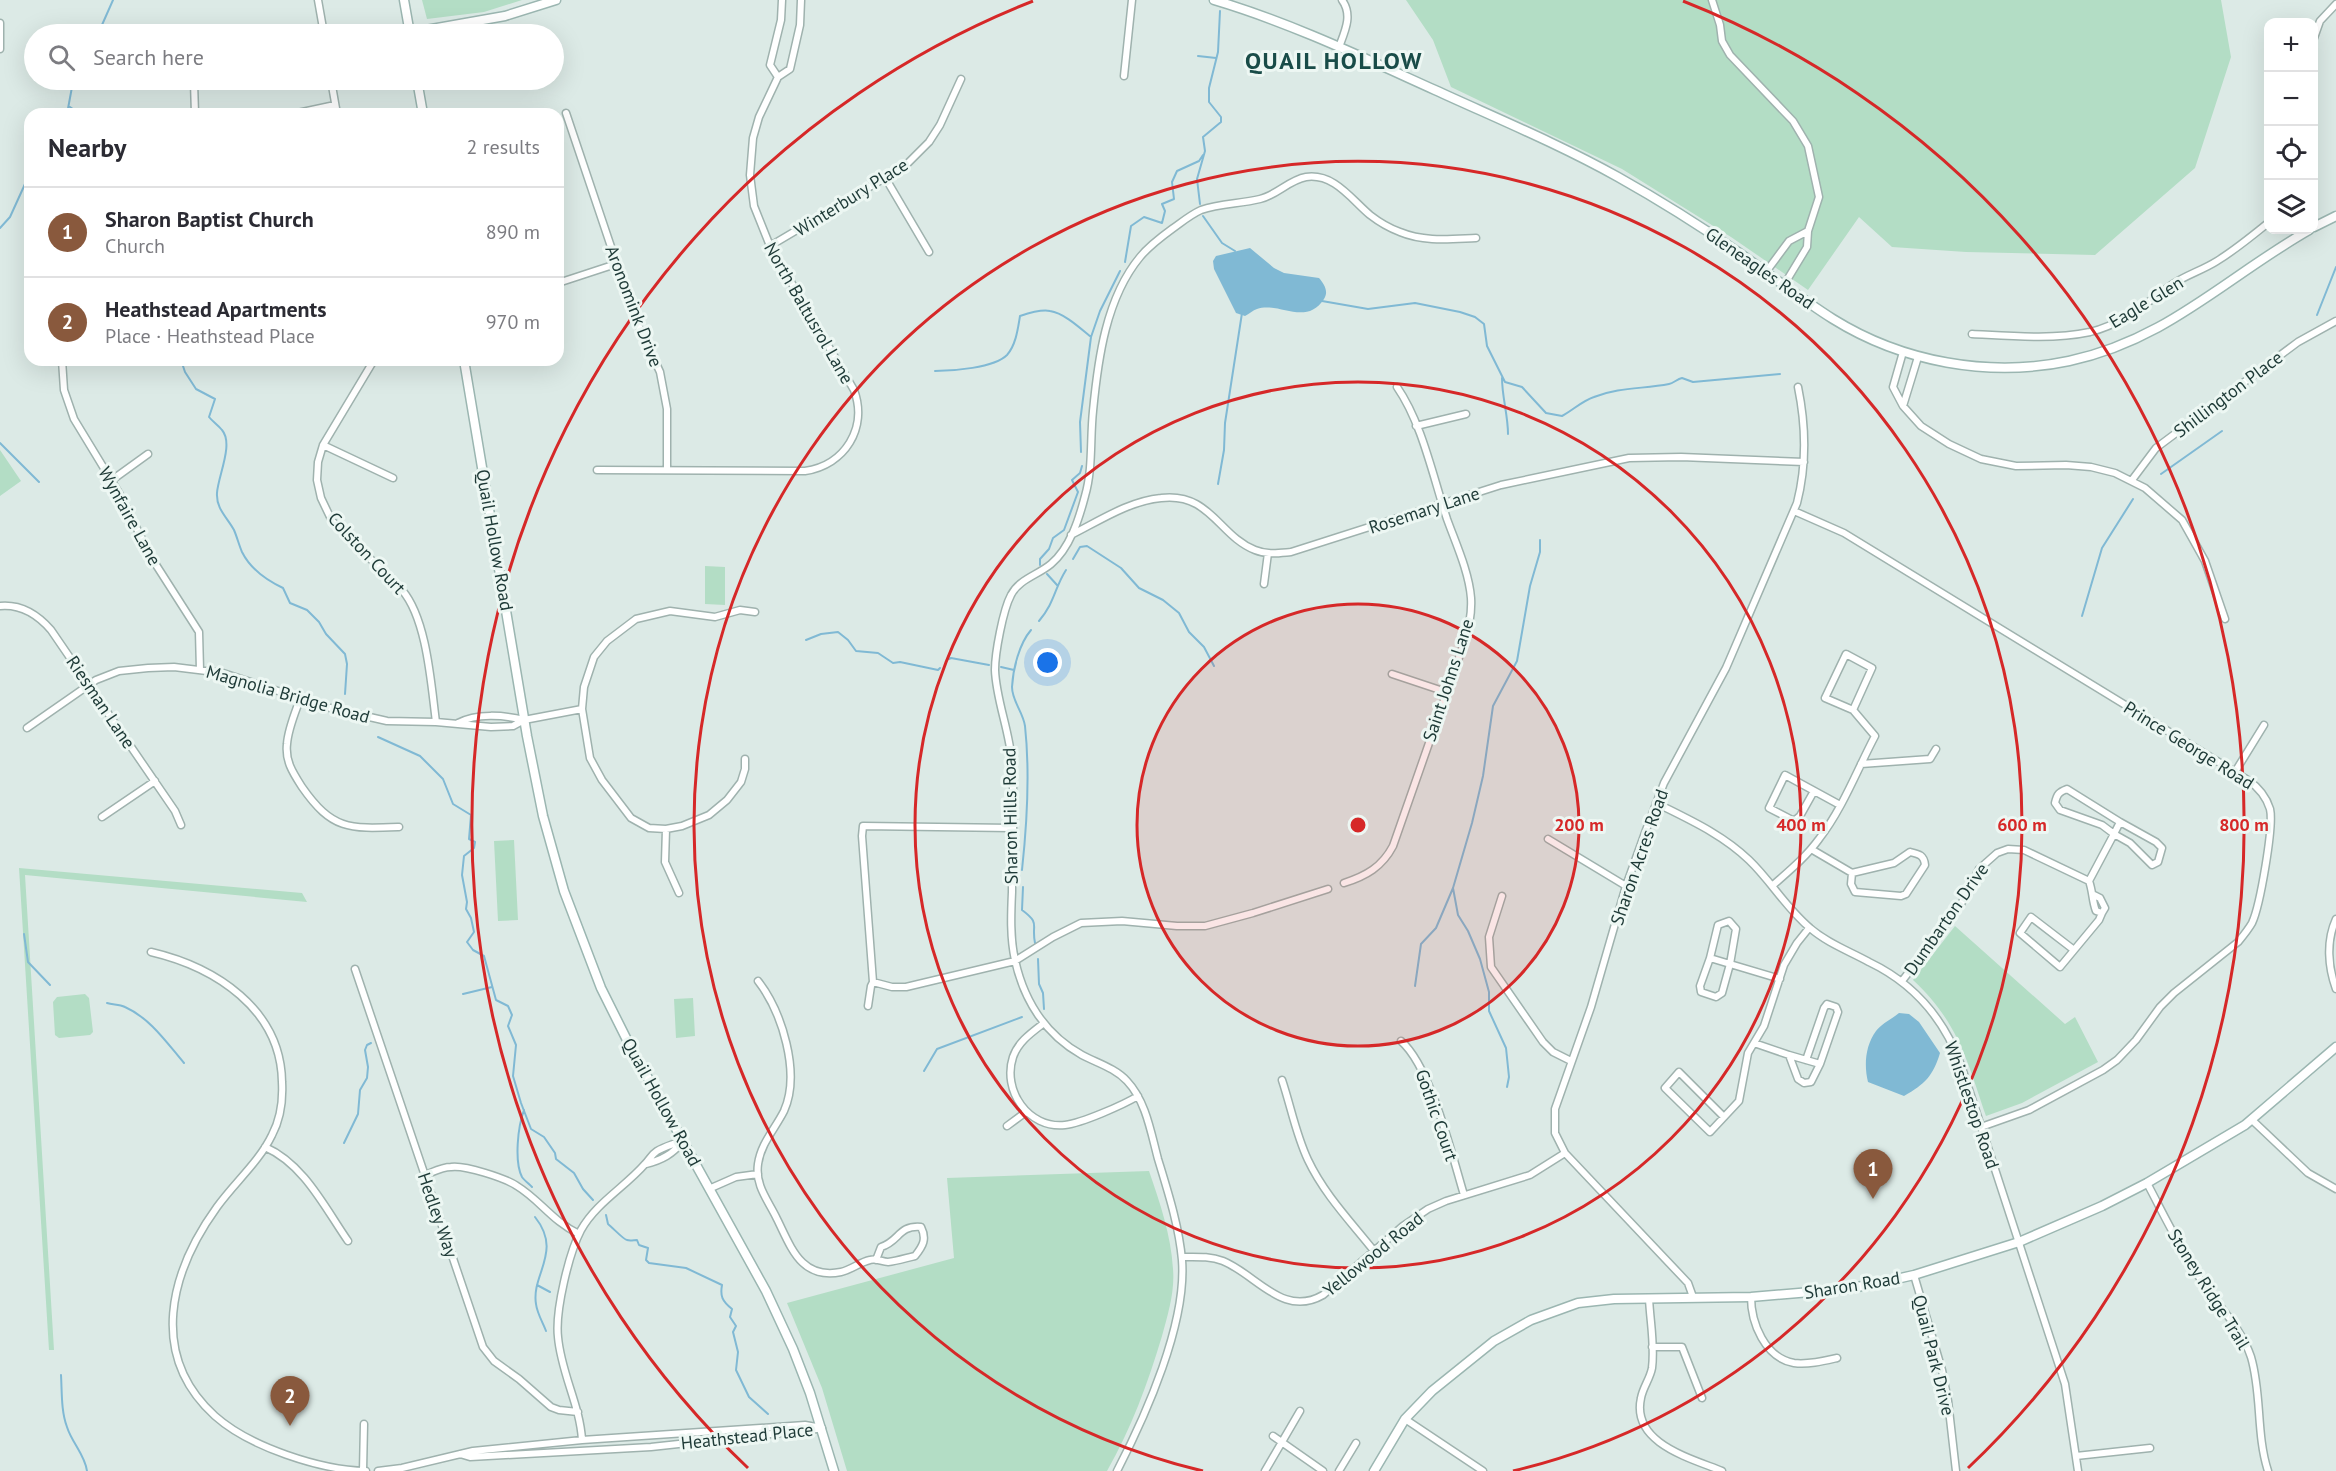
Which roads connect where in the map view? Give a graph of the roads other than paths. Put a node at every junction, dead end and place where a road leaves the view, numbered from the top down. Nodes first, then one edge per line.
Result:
1 (318, 0) edge
2 (404, 0) edge
3 (556, 0) edge
4 (782, 0) edge
5 (801, 0) edge
6 (1132, 0) edge
7 (1214, 0) edge
8 (1342, 0) edge
9 (1712, 0) edge
10 (2336, 4) edge
11 (0, 23) edge
12 (322, 24) edge
13 (408, 24) edge
14 (463, 24) edge
15 (2318, 26) edge
16 (1338, 47) junction
17 (0, 49) edge
18 (1124, 76) dead end
19 (778, 77) junction
20 (961, 79) dead end
21 (194, 90) edge
22 (333, 90) edge
23 (419, 90) edge
24 (335, 105) junction
25 (195, 108) edge
26 (321, 108) edge
27 (336, 108) edge
28 (422, 108) edge
29 (566, 113) dead end
30 (886, 179) junction
31 (2336, 216) edge
32 (2318, 225) edge
33 (2264, 226) edge
34 (1808, 231) junction
35 (2302, 234) edge
36 (1476, 238) dead end
37 (770, 246) junction
38 (929, 252) dead end
39 (616, 264) junction
40 (1766, 272) junction
41 (564, 281) edge
42 (1784, 285) junction
43 (2336, 321) edge
44 (1972, 334) dead end
45 (1903, 352) junction
46 (1918, 357) junction
47 (62, 366) edge
48 (370, 366) edge
49 (465, 366) edge
50 (1397, 387) dead end
51 (1798, 387) dead end
52 (1903, 406) junction
53 (1466, 414) dead end
54 (1416, 426) junction
55 (323, 445) junction
56 (148, 454) dead end
57 (1804, 462) junction
58 (597, 470) dead end
59 (667, 470) junction
60 (393, 478) dead end
61 (112, 480) junction
62 (2132, 480) junction
63 (1442, 504) junction
64 (1794, 512) junction
65 (1071, 536) junction
66 (1268, 553) junction
67 (1264, 584) dead end
68 (0, 606) edge
69 (755, 612) dead end
70 (2225, 619) dead end
71 (200, 670) junction
72 (1392, 674) dead end
73 (89, 685) junction
74 (1446, 692) junction
75 (300, 699) junction
76 (582, 709) junction
77 (1853, 710) junction
78 (524, 720) junction
79 (436, 722) junction
80 (457, 724) junction
81 (2264, 725) dead end
82 (27, 728) dead end
83 (1936, 749) dead end
84 (745, 759) dead end
85 (1861, 764) junction
86 (2235, 772) junction
87 (155, 781) junction
88 (1814, 791) junction
89 (1656, 802) junction
90 (1840, 805) junction
91 (102, 817) dead end
92 (2120, 822) junction
93 (181, 825) dead end
94 (399, 827) dead end
95 (1012, 828) junction
96 (666, 830) junction
97 (2114, 834) junction
98 (1548, 839) dead end
99 (1811, 849) junction
100 (1852, 873) junction
101 (2089, 882) junction
102 (1344, 884) dead end
103 (1626, 886) junction
104 (1772, 886) junction
105 (1328, 888) dead end
106 (679, 893) dead end
107 (1502, 896) dead end
108 (2336, 919) edge
109 (1809, 928) junction
110 (2074, 950) junction
111 (151, 952) dead end
112 (1710, 958) junction
113 (1015, 961) junction
114 (1730, 964) junction
115 (355, 969) dead end
116 (1780, 979) junction
117 (758, 981) dead end
118 (1902, 981) junction
119 (873, 982) junction
120 (2336, 989) edge
121 (868, 1006) dead end
122 (1044, 1023) junction
123 (1401, 1041) dead end
124 (1754, 1043) junction
125 (2336, 1047) edge
126 (1789, 1055) junction
127 (1806, 1060) junction
128 (1571, 1061) junction
129 (1820, 1064) junction
130 (1282, 1080) dead end
131 (1138, 1096) junction
132 (1026, 1112) junction
133 (1724, 1117) junction
134 (2252, 1119) junction
135 (1007, 1126) dead end
136 (1981, 1127) junction
137 (683, 1140) junction
138 (266, 1147) junction
139 (1565, 1153) junction
140 (758, 1174) junction
141 (424, 1175) junction
142 (2146, 1183) junction
143 (711, 1188) junction
144 (2336, 1189) edge
145 (1464, 1195) junction
146 (579, 1234) junction
147 (348, 1241) dead end
148 (2019, 1242) junction
149 (1374, 1251) junction
150 (1182, 1257) junction
151 (876, 1260) junction
152 (1914, 1275) junction
153 (1693, 1297) junction
154 (1751, 1297) junction
155 (1649, 1298) junction
156 (1652, 1347) junction
157 (1837, 1358) dead end
158 (1702, 1398) dead end
159 (1300, 1411) dead end
160 (578, 1412) junction
161 (1405, 1419) junction
162 (364, 1424) dead end
163 (822, 1428) junction
164 (1273, 1436) dead end
165 (582, 1440) junction
166 (1281, 1442) junction
167 (1356, 1443) dead end
168 (2150, 1448) dead end
169 (460, 1454) junction
170 (2076, 1456) junction
171 (365, 1471) edge
172 (378, 1471) edge
173 (834, 1471) edge
174 (1117, 1471) edge
175 (1265, 1471) edge
176 (1323, 1471) edge
177 (1339, 1471) edge
178 (1374, 1471) edge
179 (1483, 1471) edge
180 (1722, 1471) edge
181 (1956, 1471) edge
182 (2078, 1471) edge
183 (2268, 1471) edge

1 - 12 street
2 - 13 main road
3 - 14 main road
4 - 19 street
5 - 19 street, North Baltusrol Lane
6 - 18 street
7 - 16 main road, Gleneagles Road
8 - 16 street
9 - 34 street
10 - 15 street
11 - 17 street
16 - 40 main road, Gleneagles Road
19 - 37 street, North Baltusrol Lane
20 - 30 street, Winterbury Place
21 - 25 street
22 - 24 street
23 - 28 main road
24 - 26 street
24 - 27 street
29 - 39 street, Aronomink Drive
30 - 37 street, Winterbury Place
30 - 38 street
31 - 32 main road
33 - 44 street, Eagle Glen
34 - 40 street
34 - 42 street
35 - 46 main road, Gleneagles Road
36 - 65 street, Sharon Hills Road
37 - 59 street, North Baltusrol Lane
39 - 41 street
39 - 59 street, Aronomink Drive
40 - 42 main road, Gleneagles Road
42 - 45 main road, Gleneagles Road
43 - 62 street, Shillington Place
45 - 46 main road, Gleneagles Road
45 - 52 street
46 - 52 street
47 - 61 street, Wynfaire Lane
48 - 55 street, Colston Court
49 - 78 main road, Quail Hollow Road
50 - 54 street, Saint Johns Lane
51 - 57 street, Sharon Acres Road
52 - 62 street
53 - 54 street
54 - 63 street, Saint Johns Lane
55 - 60 street
55 - 79 street, Colston Court
56 - 61 street
57 - 63 street, Rosemary Lane
57 - 64 street, Sharon Acres Road
58 - 59 street, North Baltusrol Lane
61 - 71 street, Wynfaire Lane
62 - 70 street
63 - 66 street, Rosemary Lane
63 - 74 street, Saint Johns Lane
64 - 86 street, Prince George Road
64 - 89 street, Sharon Acres Road
65 - 66 street, Rosemary Lane
65 - 95 street, Sharon Hills Road
66 - 67 street
68 - 73 street, Riesman Lane
69 - 76 street
71 - 73 street, Magnolia Bridge Road
71 - 75 street, Magnolia Bridge Road
72 - 74 street
73 - 82 street, Magnolia Bridge Road
73 - 87 street, Riesman Lane
74 - 102 street, Saint Johns Lane
75 - 79 street, Magnolia Bridge Road
75 - 94 street
76 - 78 street
76 - 96 street
77 - 77 street
77 - 85 street
78 - 80 street, Magnolia Bridge Road
78 - 80 street, Magnolia Bridge Road
78 - 137 main road, Quail Hollow Road
79 - 80 street, Magnolia Bridge Road
81 - 86 street
83 - 85 street
84 - 96 street
85 - 90 street
86 - 136 street, Prince George Road
87 - 91 street
87 - 93 street, Riesman Lane
88 - 88 street
88 - 90 street
89 - 103 street, Sharon Acres Road
89 - 104 street, Whistlestop Road
90 - 99 street
92 - 97 street
92 - 97 street
92 - 97 street
95 - 113 street, Sharon Hills Road
95 - 119 street
96 - 106 street
97 - 101 street
98 - 103 street
99 - 100 street
99 - 104 street
100 - 100 street
101 - 110 street
101 - 118 street, Dumbarton Drive
103 - 128 street, Sharon Acres Road
104 - 109 street, Whistlestop Road
105 - 113 street
107 - 128 street
108 - 120 street
109 - 116 street
109 - 118 street, Whistlestop Road
110 - 110 street
111 - 138 street
112 - 114 street
112 - 114 street
112 - 114 street
113 - 119 street
113 - 122 street, Sharon Hills Road
114 - 116 street
115 - 141 street, Hedley Way
116 - 124 street
117 - 140 street
118 - 136 street, Whistlestop Road
119 - 121 street
122 - 131 street, Sharon Hills Road
122 - 132 street
123 - 145 street, Gothic Court
124 - 126 street
124 - 133 street
125 - 134 main road, Sharon Road
126 - 127 street
126 - 129 street
127 - 129 street
127 - 129 street
128 - 139 street, Sharon Acres Road
130 - 149 street
131 - 132 street
131 - 150 street, Sharon Hills Road
132 - 135 street
133 - 133 street
134 - 142 main road, Sharon Road
134 - 144 street
136 - 148 street, Whistlestop Road
137 - 143 main road, Quail Hollow Road
137 - 146 street
138 - 147 street
138 - 171 street
139 - 145 street, Yellowood Road
139 - 153 street, Sharon Acres Road
140 - 143 street
140 - 151 street
141 - 146 street
141 - 160 street, Hedley Way
142 - 148 main road, Sharon Road
142 - 183 street, Stoney Ridge Trail
143 - 163 main road, Quail Hollow Road
145 - 149 street, Yellowood Road
146 - 160 street
148 - 152 main road, Sharon Road
148 - 170 street, Whistlestop Road
149 - 150 street, Yellowood Road
150 - 174 street, Sharon Hills Road
151 - 151 street
152 - 154 main road, Sharon Road
152 - 181 street, Quail Park Drive
153 - 154 main road, Sharon Road
153 - 155 main road, Sharon Road
154 - 157 street
155 - 156 street
155 - 161 main road, Sharon Road
156 - 158 street
156 - 180 street
159 - 166 street
160 - 165 street
161 - 178 main road, Sharon Road
161 - 179 street
162 - 171 street
163 - 165 street, Heathstead Place
163 - 169 street, Heathstead Place
163 - 173 main road, Quail Hollow Road
164 - 166 street
165 - 169 street, Heathstead Place
166 - 175 street
166 - 176 street
167 - 177 street
168 - 170 street
169 - 172 street, Heathstead Place
170 - 182 street, Whistlestop Road

